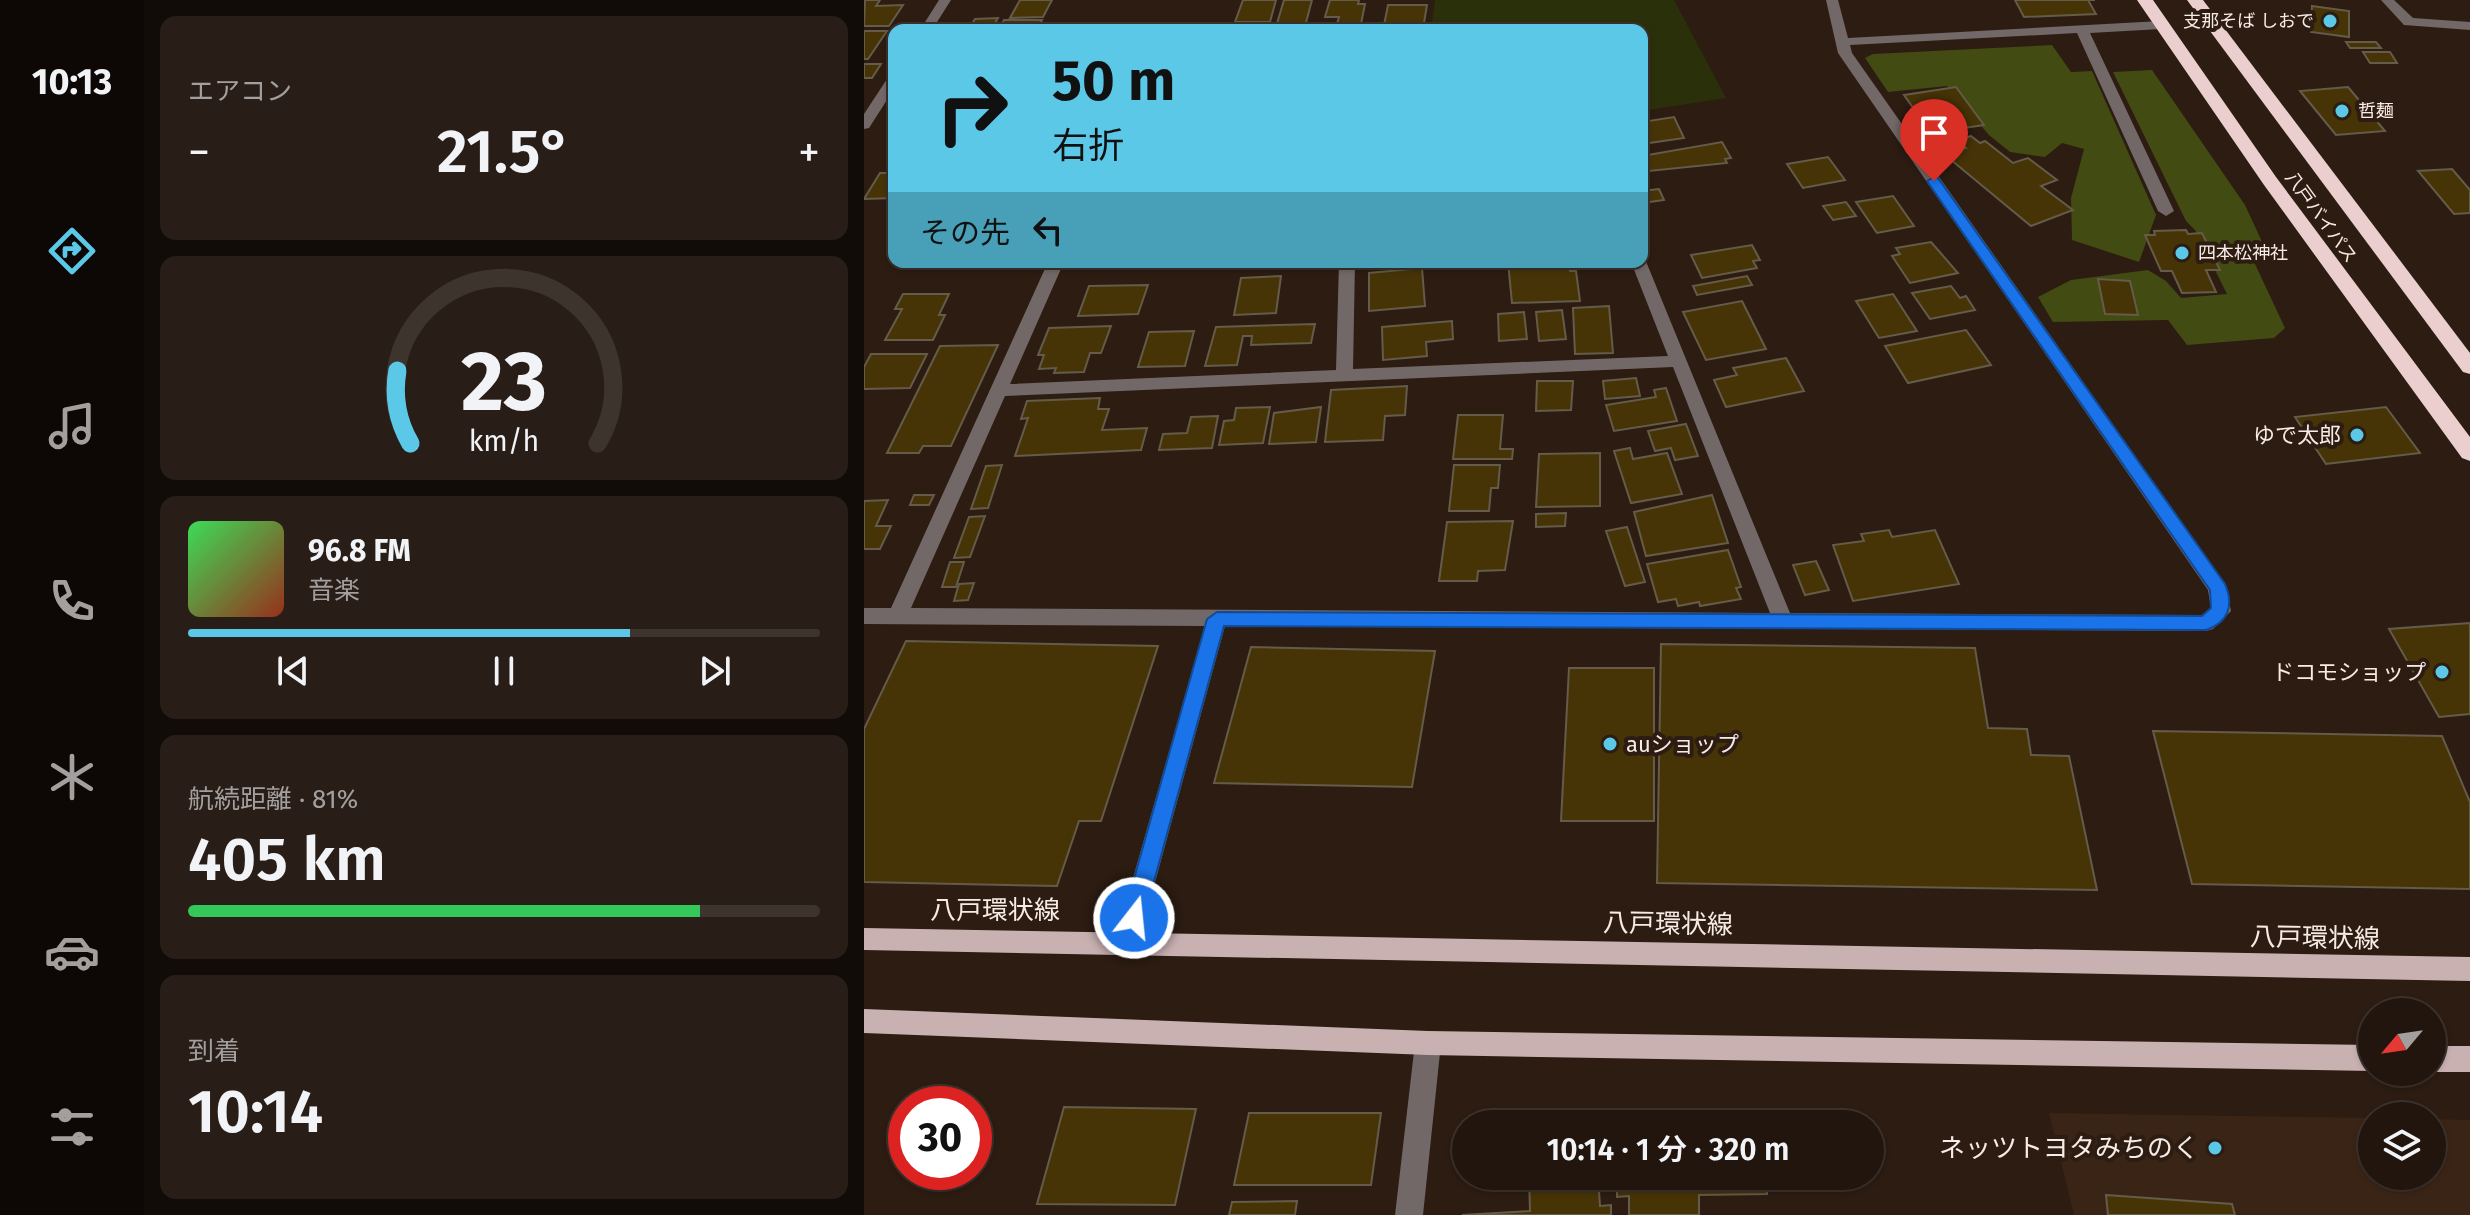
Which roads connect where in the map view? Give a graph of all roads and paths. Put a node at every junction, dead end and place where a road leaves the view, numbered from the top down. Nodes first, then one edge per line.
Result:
1 (945, 0) edge
2 (1832, 0) edge
3 (2145, 0) edge
4 (2195, 0) edge
5 (2387, 0) edge
6 (930, 24) edge
7 (2161, 25) junction
8 (2470, 26) edge
9 (2082, 29) junction
10 (1841, 42) junction
11 (888, 88) edge
12 (864, 125) edge
13 (2166, 211) dead end
14 (1053, 268) edge
15 (1347, 268) edge
16 (1641, 268) edge
17 (1679, 361) junction
18 (2470, 367) edge
19 (1344, 374) junction
20 (1002, 390) junction
21 (2470, 453) edge
22 (864, 616) edge
23 (898, 616) junction
24 (1217, 619) junction
25 (1784, 623) junction
26 (864, 939) edge
27 (1127, 941) junction
28 (2470, 969) edge
29 (864, 1021) edge
30 (1428, 1043) junction
31 (2358, 1058) edge
32 (2446, 1059) edge
33 (2470, 1059) edge
34 (1409, 1215) edge

1 - 6 street
2 - 10 street
3 - 7 highway, 八戸バイパス
4 - 18 highway, 八戸バイパス
5 - 8 street
7 - 9 street
7 - 21 highway, 八戸バイパス
9 - 10 street
9 - 13 street
10 - 25 street
11 - 12 street
14 - 20 street
15 - 19 street
16 - 17 street
17 - 19 street
17 - 25 street
19 - 20 street
20 - 23 street
22 - 23 street
23 - 24 street
24 - 25 street
24 - 27 street
26 - 27 main road, 八戸環状線
27 - 28 main road, 八戸環状線
29 - 30 main road
30 - 31 main road
30 - 34 street
32 - 33 main road

